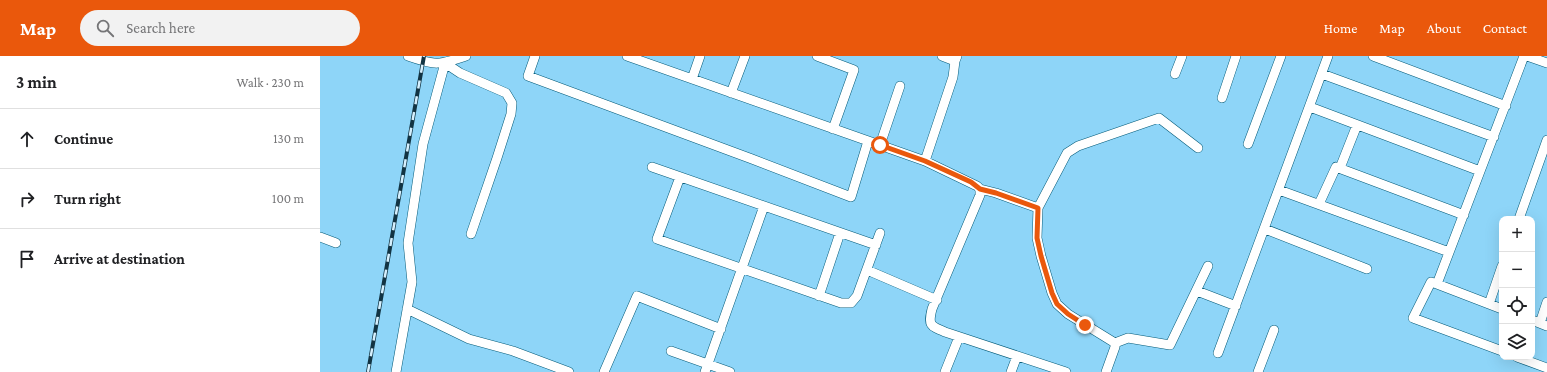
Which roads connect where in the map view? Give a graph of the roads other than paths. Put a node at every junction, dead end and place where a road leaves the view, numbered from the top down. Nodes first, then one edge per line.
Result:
1 (408, 56) edge
2 (466, 56) edge
3 (535, 56) edge
4 (627, 56) edge
5 (700, 56) edge
6 (745, 56) edge
7 (817, 56) edge
8 (942, 56) edge
9 (1182, 56) edge
10 (1236, 56) edge
11 (1281, 56) edge
12 (1328, 56) edge
13 (1373, 56) edge
14 (1524, 56) edge
15 (1527, 56) edge
16 (956, 59) edge
17 (445, 63) junction
18 (1547, 63) edge
19 (1175, 74) dead end
20 (1322, 74) junction
21 (692, 79) junction
22 (900, 86) dead end
23 (731, 93) junction
24 (1222, 98) dead end
25 (1506, 106) junction
26 (1310, 107) junction
27 (1357, 124) junction
28 (833, 128) junction
29 (1494, 137) junction
30 (1547, 140) edge
31 (868, 141) junction
32 (1248, 144) dead end
33 (880, 145) junction
34 (1198, 148) dead end
35 (925, 161) junction
36 (652, 167) dead end
37 (1340, 168) junction
38 (1480, 171) junction
39 (680, 177) junction
40 (980, 189) junction
41 (1279, 190) junction
42 (1319, 204) junction
43 (764, 206) junction
44 (1038, 208) junction
45 (1464, 215) junction
46 (1520, 216) edge
47 (1265, 229) junction
48 (840, 233) junction
49 (880, 233) dead end
50 (470, 234) dead end
51 (320, 237) edge
52 (336, 243) dead end
53 (876, 245) junction
54 (1449, 252) junction
55 (1208, 266) dead end
56 (1367, 268) dead end
57 (743, 269) junction
58 (867, 270) junction
59 (1499, 275) edge
60 (1437, 284) junction
61 (1197, 291) junction
62 (819, 296) junction
63 (937, 300) junction
64 (1547, 302) edge
65 (1489, 304) junction
66 (1236, 306) junction
67 (1499, 308) edge
68 (407, 309) junction
69 (1540, 323) edge
70 (721, 328) junction
71 (1274, 330) dead end
72 (959, 337) junction
73 (1115, 343) junction
74 (1499, 350) edge
75 (671, 351) dead end
76 (1218, 353) dead end
77 (1017, 356) junction
78 (1525, 360) edge
79 (706, 368) edge
80 (1547, 368) edge
81 (396, 372) edge
82 (569, 372) edge
83 (604, 372) edge
84 (730, 372) edge
85 (945, 372) edge
86 (1011, 372) edge
87 (1063, 372) edge
88 (1106, 372) edge
89 (1258, 372) edge

1 - 17 street
2 - 17 street
3 - 31 street
4 - 21 street
5 - 21 street
6 - 23 street
7 - 28 street
8 - 16 street
9 - 19 street
10 - 24 street
11 - 32 street
12 - 20 street
13 - 25 street
14 - 25 street
15 - 18 street
16 - 35 street
17 - 50 street
17 - 68 street
20 - 26 street
20 - 29 street
21 - 23 street
22 - 33 street
23 - 28 street
25 - 29 street
26 - 27 street
26 - 41 street
27 - 37 street
27 - 38 street
28 - 31 street
29 - 38 street
30 - 46 street
31 - 33 street
33 - 35 street
34 - 44 street
35 - 40 street
36 - 39 street
37 - 42 street
37 - 45 street
38 - 45 street
39 - 43 street
39 - 57 street
40 - 44 street
40 - 63 street
41 - 42 street
41 - 47 street
42 - 54 street
43 - 48 street
43 - 57 street
44 - 73 street
45 - 54 street
47 - 56 street
47 - 66 street
48 - 53 street
48 - 62 street
49 - 53 street
51 - 52 street
53 - 58 street
54 - 60 street
55 - 61 street
57 - 62 street
57 - 70 street
58 - 62 street
58 - 63 street
59 - 65 street
60 - 65 street
60 - 74 street
61 - 66 street
61 - 73 street
63 - 72 street
64 - 69 street
65 - 67 street
66 - 76 street
68 - 81 street
68 - 82 street
70 - 79 street
70 - 83 street
71 - 89 street
72 - 77 street
72 - 85 street
73 - 88 street
75 - 79 street
77 - 86 street
77 - 87 street
78 - 80 street
79 - 84 street

